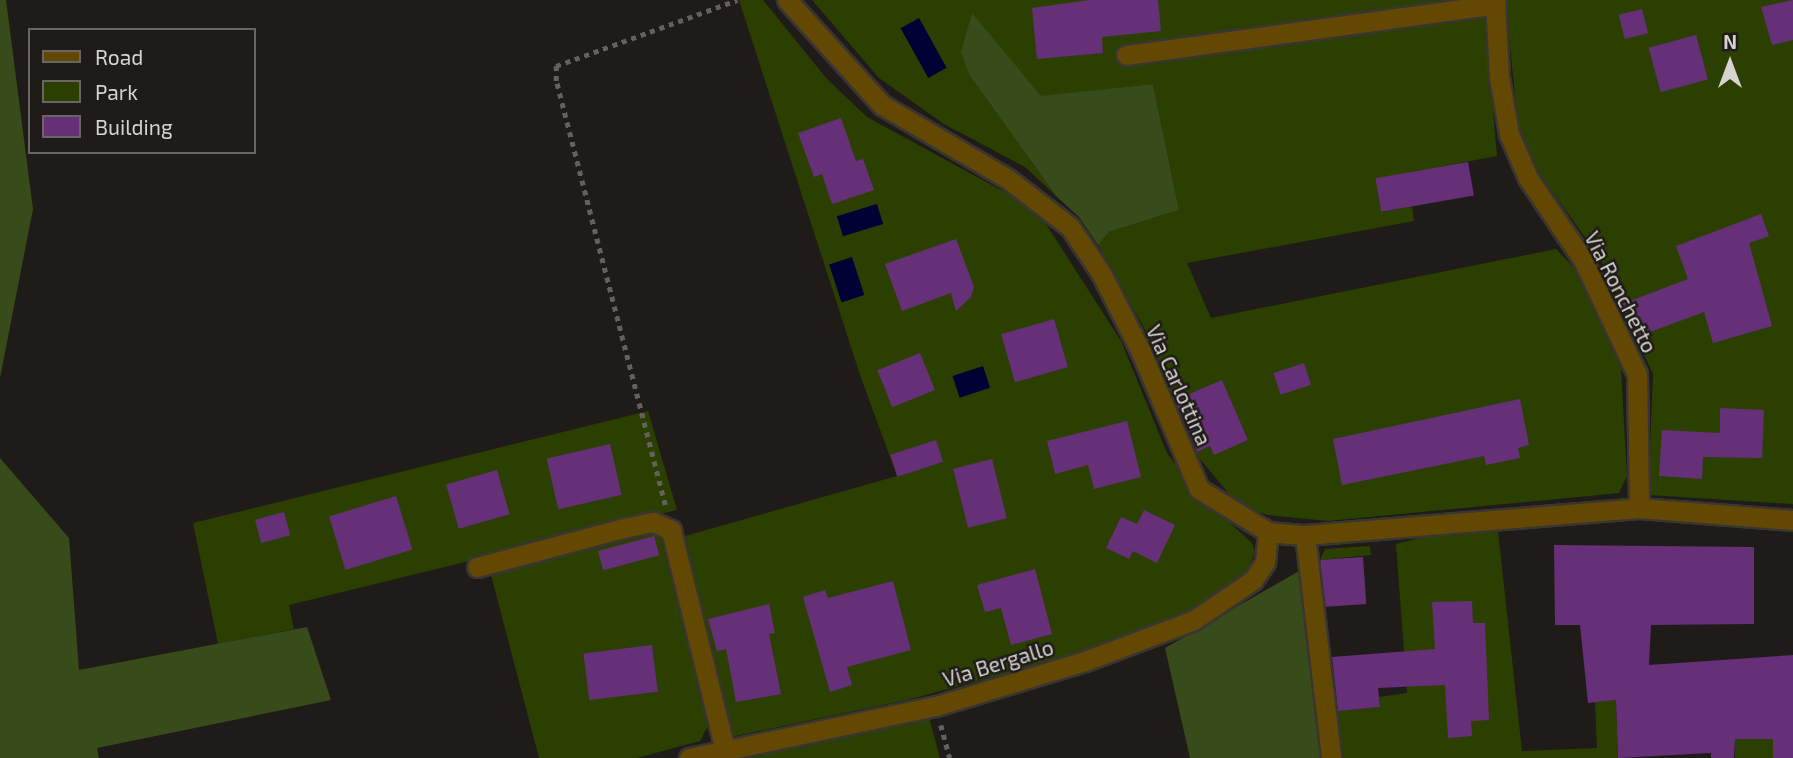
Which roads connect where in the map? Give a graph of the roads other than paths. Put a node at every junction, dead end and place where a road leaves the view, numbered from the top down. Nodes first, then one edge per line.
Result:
1 (787, 0) edge
2 (1495, 2) edge
3 (1126, 55) dead end
4 (1639, 508) junction
5 (1793, 520) edge
6 (1268, 532) junction
7 (1305, 535) junction
8 (477, 567) dead end
9 (725, 750) junction
10 (689, 758) edge
11 (1331, 758) edge

1 - 6 street, Via Carlottina
2 - 3 street
2 - 4 street, Via Ronchetto
4 - 5 street
4 - 7 street, Via Carlottina
6 - 7 street, Via Carlottina
6 - 9 street, Via Bergallo
7 - 11 street
8 - 9 street
9 - 10 street, Via Bergallo

